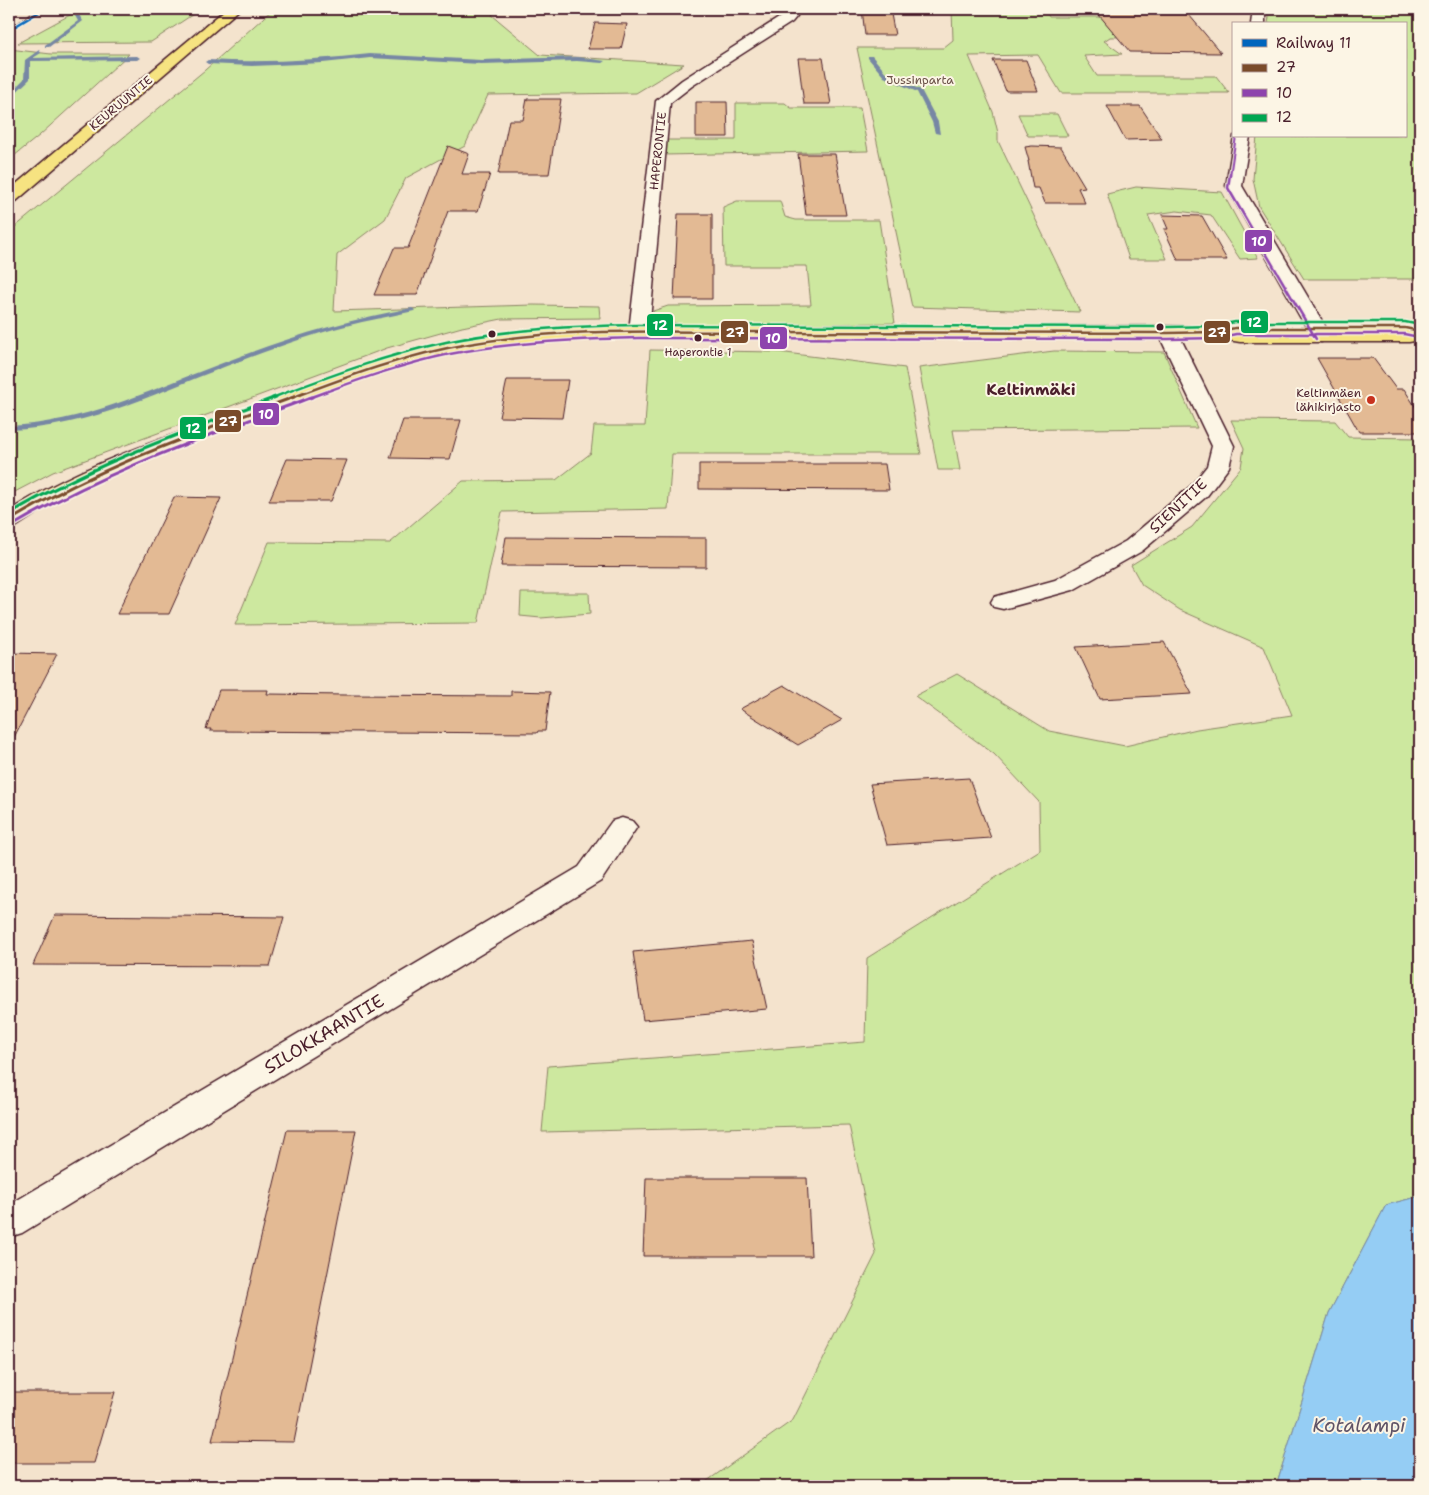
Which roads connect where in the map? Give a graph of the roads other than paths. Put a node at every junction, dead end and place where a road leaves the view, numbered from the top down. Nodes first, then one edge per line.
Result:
1 (217, 9) edge
2 (234, 9) edge
3 (790, 9) edge
4 (1259, 9) edge
5 (1258, 22) edge
6 (165, 65) junction
7 (1242, 138) edge
8 (9, 198) edge
9 (639, 332) junction
10 (1168, 332) junction
11 (1318, 332) junction
12 (1420, 332) edge
13 (9, 521) edge
14 (1003, 602) dead end
15 (622, 826) dead end
16 (9, 1223) edge

1 - 6 main road
2 - 6 main road, KEURUUNTIE
3 - 9 street, HAPERONTIE
4 - 5 street
6 - 8 main road, KEURUUNTIE
7 - 11 street
9 - 10 main road
9 - 13 main road
10 - 11 main road
10 - 14 street, SIENITIE
11 - 12 main road
15 - 16 street, SILOKKAANTIE

